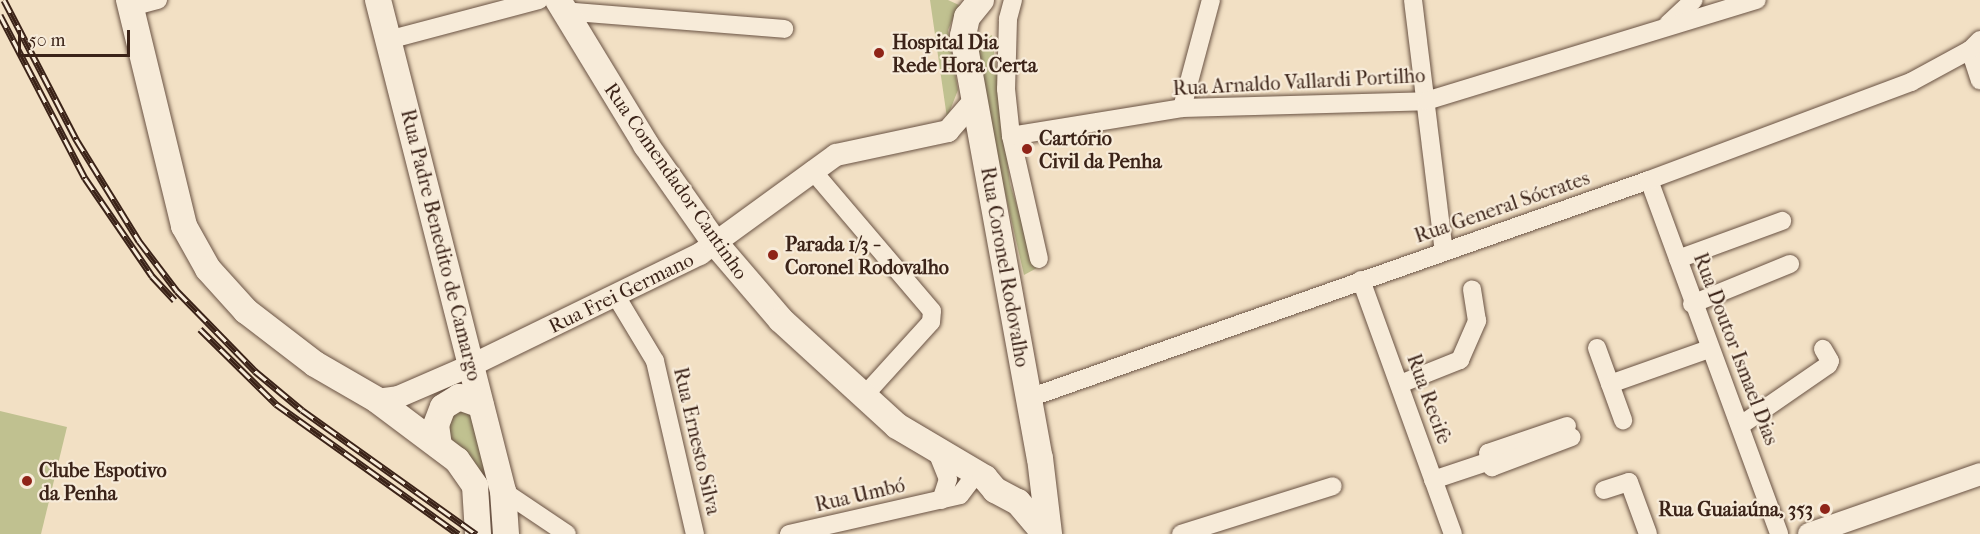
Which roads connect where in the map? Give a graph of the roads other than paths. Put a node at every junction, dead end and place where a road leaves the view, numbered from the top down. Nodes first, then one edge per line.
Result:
1 (158, 0) edge
2 (378, 0) edge
3 (539, 0) edge
4 (1013, 0) edge
5 (1211, 0) edge
6 (1413, 0) edge
7 (1694, 0) edge
8 (1757, 0) edge
9 (977, 1) edge
10 (130, 4) edge
11 (560, 6) edge
12 (1008, 19) junction
13 (1667, 26) junction
14 (784, 29) dead end
15 (388, 40) junction
16 (1975, 45) edge
17 (1980, 80) edge
18 (974, 101) junction
19 (1426, 101) junction
20 (1182, 108) junction
21 (1011, 136) junction
22 (813, 170) junction
23 (1649, 180) junction
24 (1782, 221) dead end
25 (715, 243) junction
26 (1444, 251) junction
27 (1039, 259) dead end
28 (1678, 259) junction
29 (1790, 264) dead end
30 (1361, 280) junction
31 (1472, 289) dead end
32 (616, 296) junction
33 (1692, 304) junction
34 (1597, 348) dead end
35 (1709, 349) junction
36 (1823, 349) dead end
37 (472, 365) junction
38 (1400, 384) junction
39 (1610, 384) junction
40 (863, 397) junction
41 (1029, 398) junction
42 (376, 400) junction
43 (481, 405) junction
44 (1623, 420) dead end
45 (1741, 425) junction
46 (1569, 431) dead end
47 (439, 446) junction
48 (937, 452) junction
49 (1980, 474) edge
50 (980, 476) junction
51 (1433, 480) junction
52 (1333, 486) dead end
53 (503, 490) junction
54 (1604, 490) dead end
55 (941, 500) junction
56 (1046, 502) junction
57 (478, 534) edge
58 (506, 534) edge
59 (567, 534) edge
60 (695, 534) edge
61 (789, 534) edge
62 (1047, 534) edge
63 (1180, 534) edge
64 (1453, 534) edge
65 (1648, 534) edge
66 (1779, 534) edge
67 (1809, 534) edge

1 - 10 street
2 - 15 main road, Rua Padre Benedito de Camargo
3 - 15 street
4 - 12 street
5 - 20 street
6 - 19 street
7 - 13 street
8 - 13 street, Rua Arnaldo Vallardi Portilho
9 - 12 street
9 - 18 main road, Rua Coronel Rodovalho
10 - 42 main road
11 - 14 street
11 - 25 main road, Rua Comendador Cantinho
12 - 21 street
13 - 19 street, Rua Arnaldo Vallardi Portilho
15 - 37 main road, Rua Padre Benedito de Camargo
16 - 17 street
16 - 23 street, Rua General Sócrates
18 - 22 street, Rua Frei Germano
18 - 41 main road, Rua Coronel Rodovalho
19 - 20 street, Rua Arnaldo Vallardi Portilho
19 - 26 street
20 - 21 street, Rua Arnaldo Vallardi Portilho
21 - 27 street
22 - 25 street, Rua Frei Germano
22 - 40 street
23 - 26 street, Rua General Sócrates
23 - 28 street, Rua Doutor Ismael Dias
24 - 28 street
25 - 32 street, Rua Frei Germano
25 - 40 main road, Rua Comendador Cantinho
26 - 30 street, Rua General Sócrates
28 - 33 street, Rua Doutor Ismael Dias
29 - 33 street
30 - 38 street, Rua Recife
30 - 41 street, Rua General Sócrates
31 - 38 street
32 - 37 street, Rua Frei Germano
32 - 60 street, Rua Ernesto Silva
33 - 35 street, Rua Doutor Ismael Dias
34 - 39 street
35 - 39 street
35 - 45 street, Rua Doutor Ismael Dias
36 - 45 street
37 - 42 street, Rua Frei Germano
37 - 43 main road, Rua Padre Benedito de Camargo
38 - 51 street, Rua Recife
39 - 44 street
40 - 48 main road, Rua Comendador Cantinho
41 - 56 main road, Rua Coronel Rodovalho
42 - 47 main road
43 - 47 main road
43 - 53 main road, Rua Padre Benedito de Camargo
45 - 66 street, Rua Doutor Ismael Dias
46 - 51 street
47 - 57 main road
48 - 50 main road, Rua Comendador Cantinho
48 - 55 street
49 - 67 street
50 - 55 street, Rua Umbó
50 - 56 main road, Rua Comendador Cantinho
50 - 62 main road, Rua Comendador Cantinho
51 - 64 street, Rua Recife
52 - 63 street
53 - 58 main road, Rua Padre Benedito de Camargo
53 - 59 street
54 - 65 street
55 - 61 street, Rua Umbó
56 - 62 main road, Rua Coronel Rodovalho

